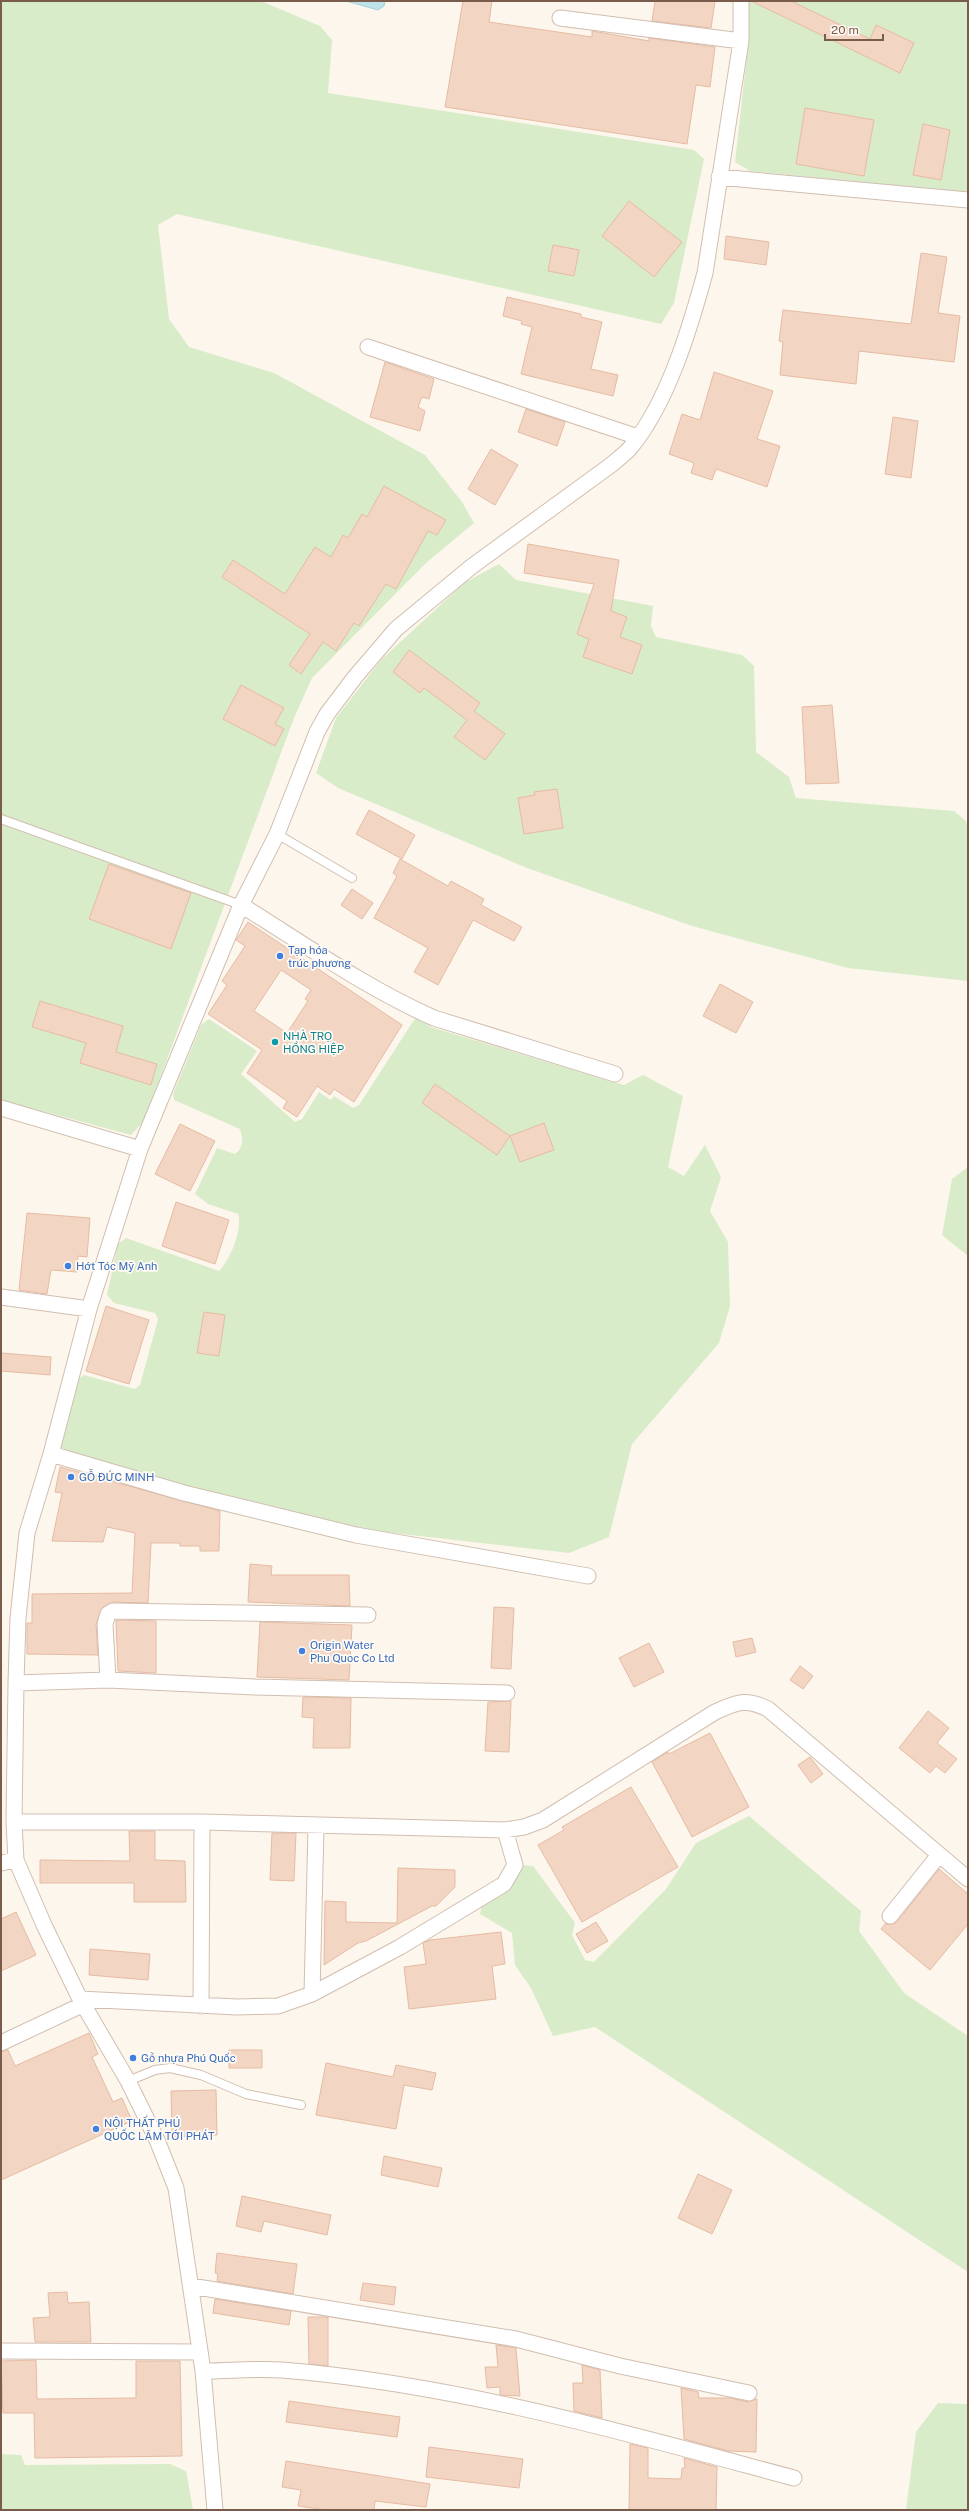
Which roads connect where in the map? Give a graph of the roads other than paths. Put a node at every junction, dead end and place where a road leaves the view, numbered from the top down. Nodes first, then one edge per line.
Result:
1 (742, 1) edge
2 (560, 18) dead end
3 (741, 41) junction
4 (719, 177) junction
5 (968, 200) edge
6 (368, 347) dead end
7 (638, 437) junction
8 (1, 819) edge
9 (277, 834) junction
10 (352, 878) dead end
11 (241, 905) junction
12 (615, 1074) dead end
13 (1, 1108) edge
14 (140, 1149) junction
15 (1, 1296) edge
16 (89, 1309) junction
17 (51, 1454) junction
18 (588, 1576) dead end
19 (368, 1615) dead end
20 (108, 1680) junction
21 (16, 1683) junction
22 (507, 1693) dead end
23 (14, 1822) junction
24 (202, 1822) junction
25 (316, 1826) junction
26 (505, 1830) junction
27 (939, 1855) junction
28 (16, 1860) junction
29 (1, 1863) edge
30 (968, 1879) edge
31 (890, 1916) dead end
32 (312, 1994) junction
33 (82, 2001) junction
34 (202, 2006) junction
35 (1, 2043) edge
36 (128, 2081) junction
37 (301, 2105) dead end
38 (191, 2286) junction
39 (1, 2351) edge
40 (200, 2352) junction
41 (203, 2371) junction
42 (749, 2392) dead end
43 (794, 2478) dead end
44 (215, 2510) edge

1 - 3 street
2 - 3 street
3 - 4 street
4 - 5 street
4 - 7 street
6 - 7 street
7 - 9 street
8 - 11 lane
9 - 10 lane
9 - 11 street
11 - 12 street
11 - 14 street
13 - 14 street
14 - 16 street
15 - 16 street
16 - 17 street
17 - 18 street
17 - 21 street
19 - 20 street
20 - 21 street
20 - 22 street
21 - 23 street
23 - 24 street
23 - 28 street
24 - 25 street
24 - 34 street
25 - 26 street
25 - 32 street
26 - 27 street
26 - 32 street
27 - 30 street
27 - 31 street
28 - 29 street
28 - 33 street
32 - 34 street
33 - 34 street
33 - 35 street
33 - 36 street
36 - 37 lane
36 - 38 street
38 - 40 street
38 - 42 street
39 - 40 street
40 - 41 street
41 - 43 street
41 - 44 street

